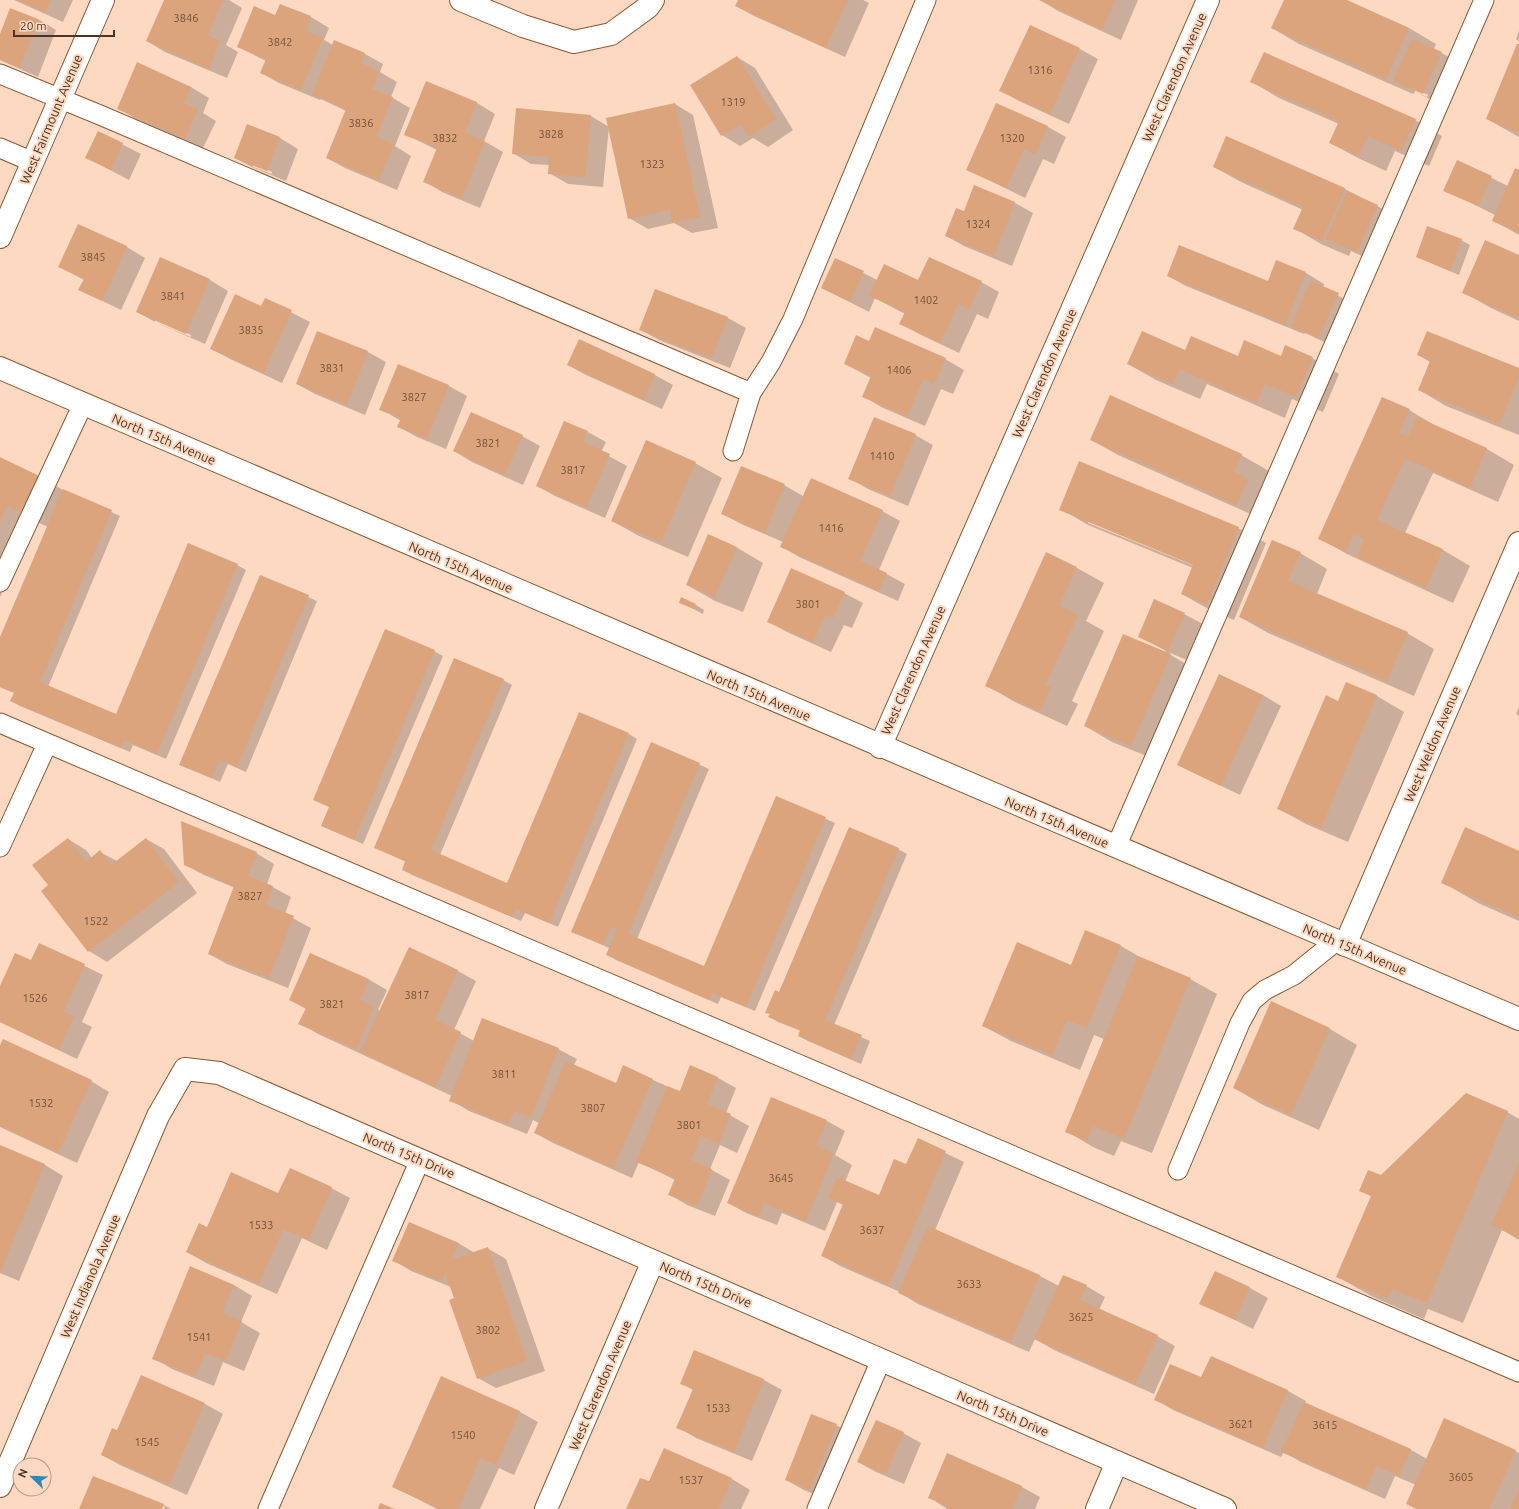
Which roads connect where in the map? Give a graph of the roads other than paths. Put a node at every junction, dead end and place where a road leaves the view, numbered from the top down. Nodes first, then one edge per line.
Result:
1 (103, 0) edge
2 (461, 0) edge
3 (653, 0) edge
4 (926, 0) edge
5 (1208, 0) edge
6 (1484, 0) edge
7 (0, 74) edge
8 (60, 99) junction
9 (0, 148) edge
10 (33, 162) junction
11 (0, 237) edge
12 (0, 368) edge
13 (752, 393) junction
14 (83, 404) junction
15 (733, 451) dead end
16 (1519, 543) edge
17 (0, 582) edge
18 (0, 723) edge
19 (47, 744) junction
20 (880, 746) junction
21 (1116, 847) junction
22 (0, 848) edge
23 (1340, 943) junction
24 (1519, 1019) edge
25 (185, 1069) joint
26 (420, 1160) junction
27 (1178, 1170) dead end
28 (653, 1261) junction
29 (882, 1360) junction
30 (1519, 1372) edge
31 (1117, 1462) junction
32 (0, 1484) edge
33 (268, 1509) edge
34 (546, 1509) edge
35 (817, 1509) edge
36 (1097, 1509) edge
37 (1225, 1509) edge

1 - 8 street, West Fairmount Avenue
2 - 3 street
4 - 13 lane
5 - 20 street, West Clarendon Avenue
6 - 21 lane
7 - 8 lane
8 - 10 street, West Fairmount Avenue
8 - 13 lane
9 - 10 lane
10 - 11 street, West Fairmount Avenue
12 - 14 street, North 15th Avenue
13 - 15 lane
14 - 17 lane
14 - 20 street, North 15th Avenue
16 - 23 street, West Weldon Avenue
18 - 19 lane
19 - 22 lane
19 - 30 lane
20 - 21 street, North 15th Avenue
21 - 23 street, North 15th Avenue
23 - 24 street, North 15th Avenue
23 - 27 lane
25 - 26 street, North 15th Drive
25 - 32 street, West Indianola Avenue
26 - 28 street, North 15th Drive
26 - 33 lane
28 - 29 street, North 15th Drive
28 - 34 street, West Clarendon Avenue
29 - 31 street, North 15th Drive
29 - 35 lane
31 - 36 street
31 - 37 street, North 15th Drive

